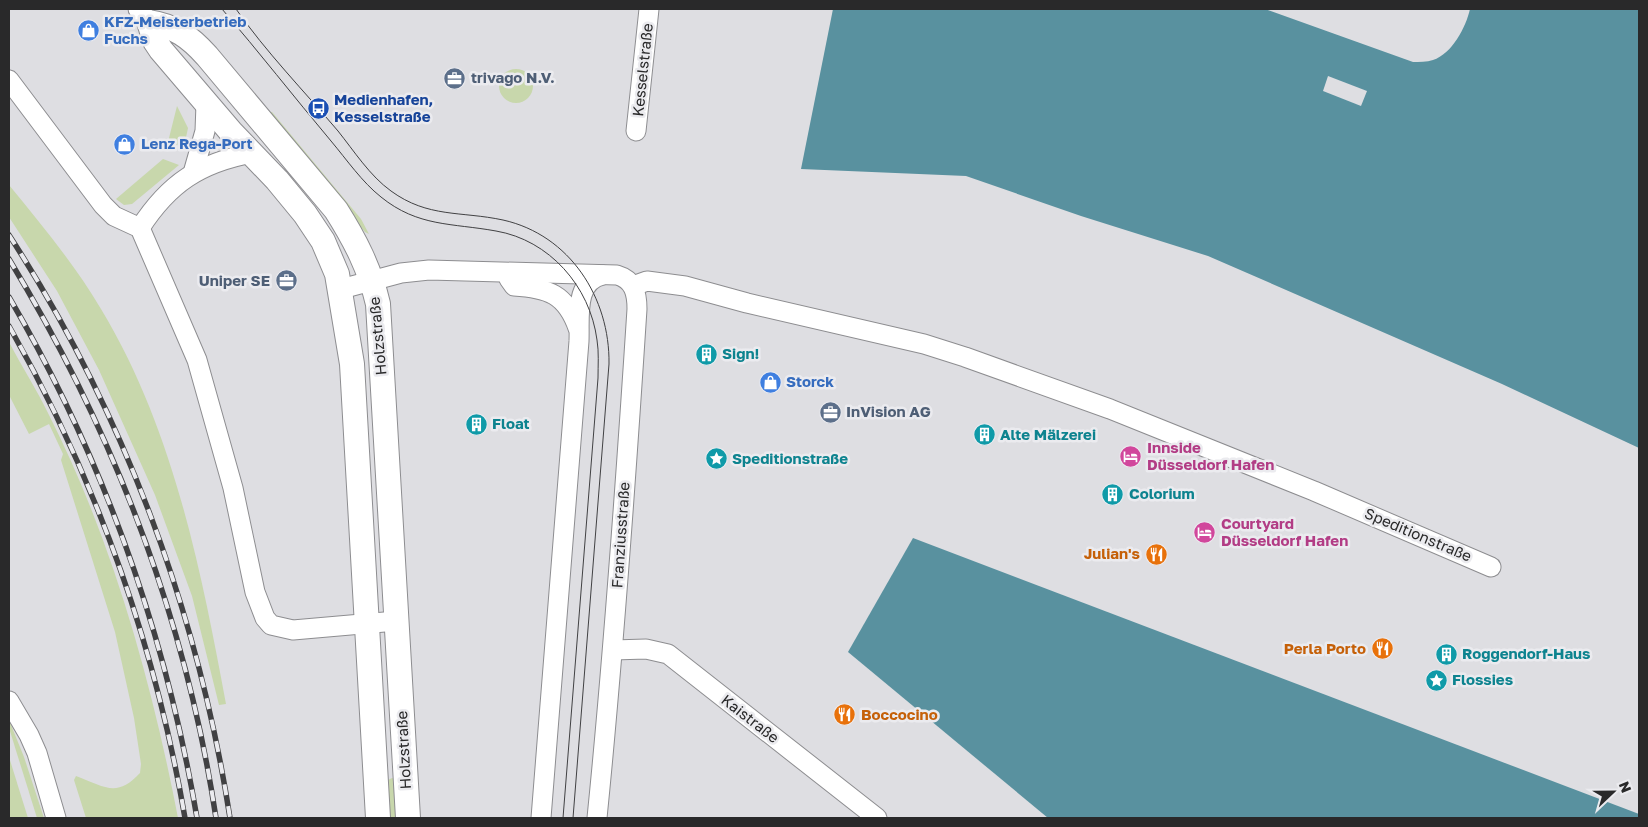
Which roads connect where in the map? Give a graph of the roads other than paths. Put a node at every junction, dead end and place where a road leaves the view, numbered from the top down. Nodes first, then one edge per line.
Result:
1 (649, 9) edge
2 (144, 15) edge
3 (9, 80) edge
4 (206, 104) junction
5 (636, 131) dead end
6 (252, 153) junction
7 (193, 172) junction
8 (140, 228) junction
9 (506, 274) junction
10 (603, 275) junction
11 (372, 280) junction
12 (633, 286) junction
13 (341, 289) junction
14 (579, 341) junction
15 (1491, 567) dead end
16 (396, 621) junction
17 (368, 623) junction
18 (613, 650) junction
19 (9, 701) edge
20 (56, 818) edge
21 (378, 818) edge
22 (408, 818) edge
23 (541, 818) edge
24 (597, 818) edge
25 (876, 818) edge

1 - 5 street, Kesselstraße
2 - 4 main road, Holzstraße
2 - 11 main road, Holzstraße
3 - 8 street
4 - 6 main road, Holzstraße
4 - 7 street
6 - 7 street
6 - 13 main road, Holzstraße
7 - 8 street
8 - 17 street
9 - 10 street
9 - 11 street
9 - 14 street
10 - 12 street
10 - 14 street
11 - 13 street
11 - 16 main road, Holzstraße
12 - 15 street, Speditionstraße
12 - 18 street, Franziusstraße
13 - 17 main road, Holzstraße
14 - 23 street
16 - 17 street
16 - 22 main road, Holzstraße
17 - 21 main road, Holzstraße
18 - 24 street, Franziusstraße
18 - 25 street, Kaistraße
19 - 20 street

